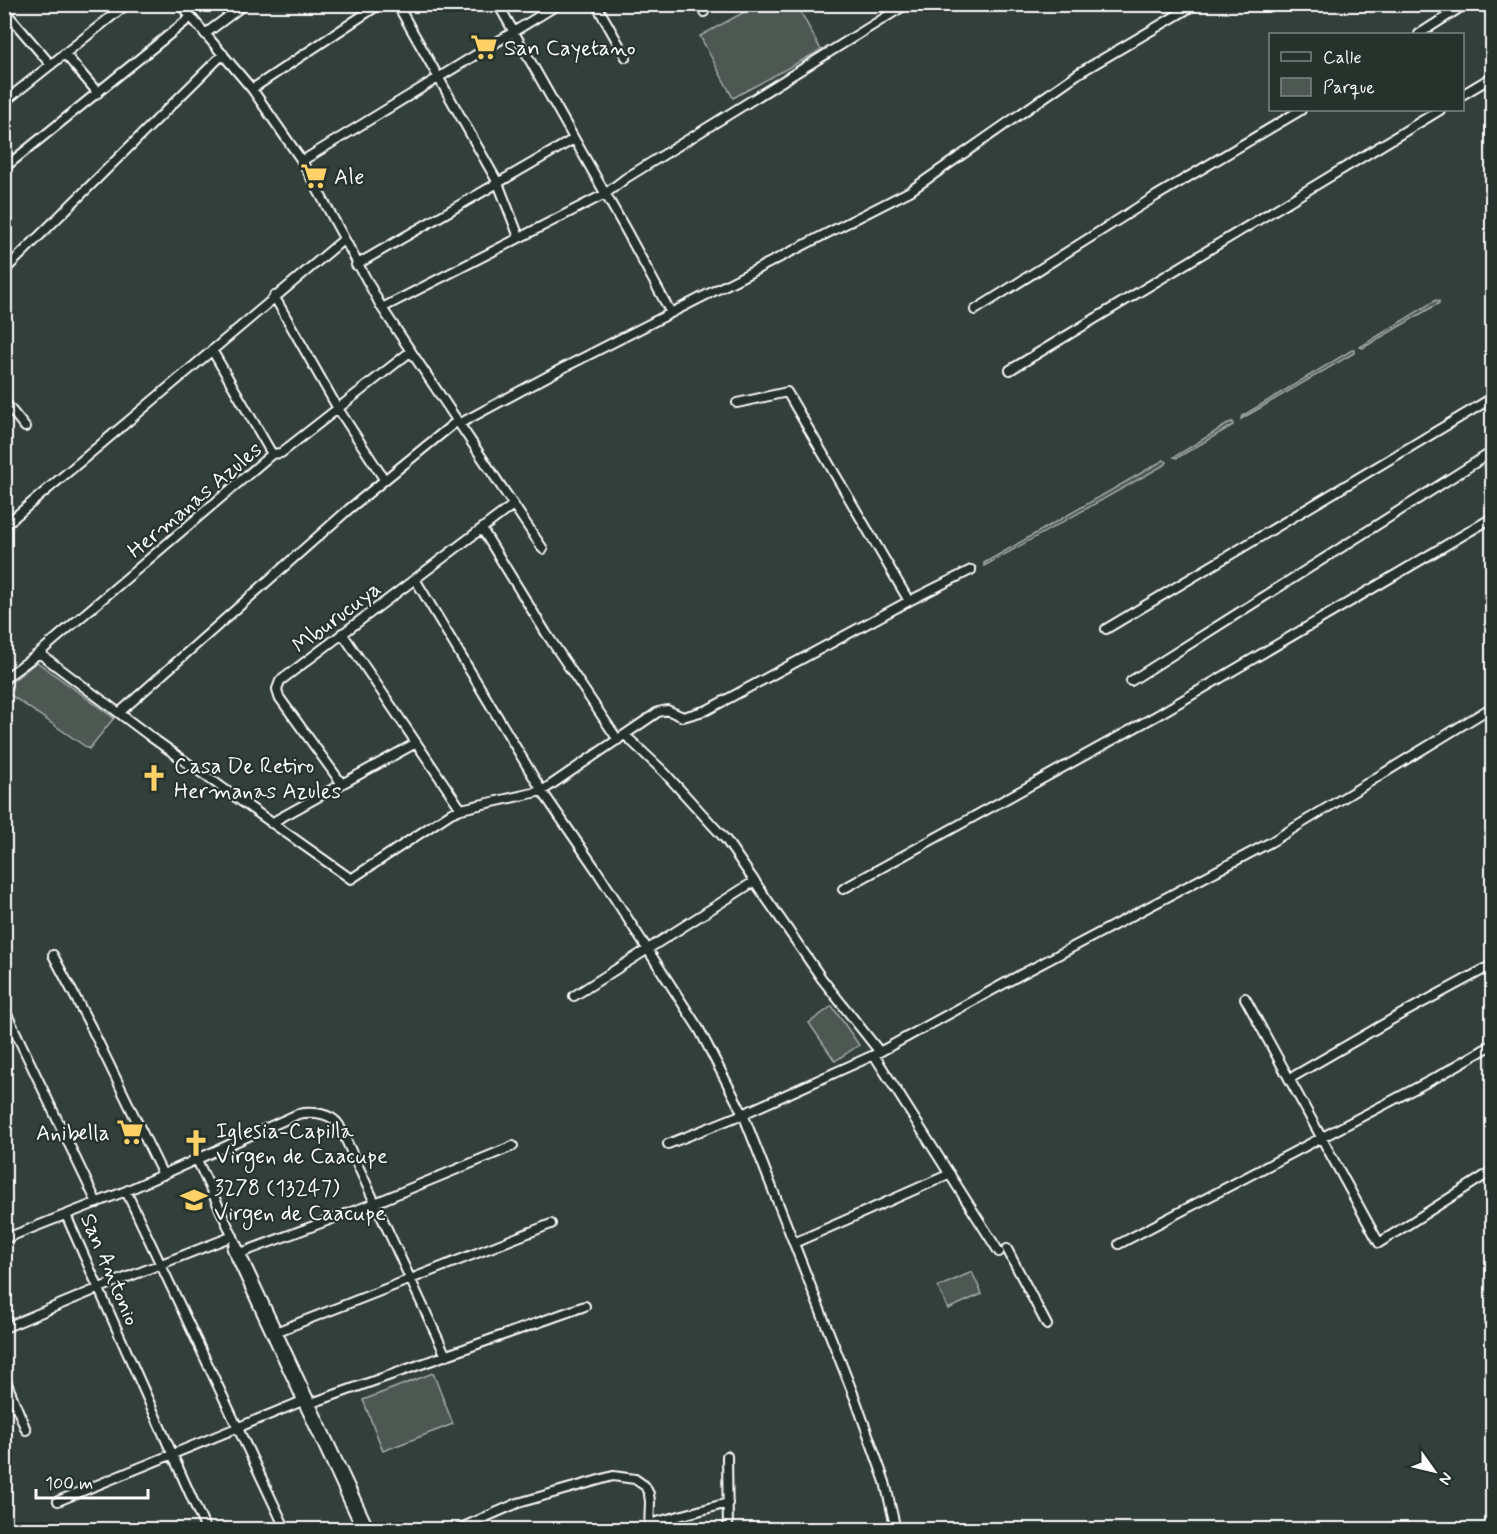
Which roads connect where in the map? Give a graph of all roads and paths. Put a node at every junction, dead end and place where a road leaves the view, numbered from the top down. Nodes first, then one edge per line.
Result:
1 (128, 4) edge
2 (180, 4) edge
3 (245, 4) edge
4 (380, 4) edge
5 (397, 4) edge
6 (498, 4) edge
7 (559, 4) edge
8 (596, 4) edge
9 (907, 4) edge
10 (1466, 4) edge
11 (1192, 6) edge
12 (4, 10) edge
13 (190, 17) junction
14 (514, 32) junction
15 (1421, 33) edge
16 (205, 34) junction
17 (65, 54) junction
18 (223, 54) junction
19 (627, 57) dead end
20 (51, 65) junction
21 (1492, 77) edge
22 (439, 78) junction
23 (252, 89) junction
24 (98, 93) junction
25 (1464, 95) edge
26 (4, 102) edge
27 (1298, 111) edge
28 (1438, 111) edge
29 (574, 140) junction
30 (302, 161) junction
31 (4, 168) edge
32 (498, 183) junction
33 (605, 194) junction
34 (519, 237) junction
35 (343, 240) junction
36 (356, 265) junction
37 (4, 271) edge
38 (274, 296) junction
39 (382, 308) junction
40 (975, 310) dead end
41 (671, 313) junction
42 (212, 350) junction
43 (410, 352) junction
44 (1010, 370) dead end
45 (1492, 398) edge
46 (4, 401) edge
47 (737, 403) dead end
48 (337, 407) junction
49 (458, 422) junction
50 (25, 427) dead end
51 (1492, 452) edge
52 (272, 454) junction
53 (384, 479) junction
54 (513, 505) junction
55 (1492, 518) edge
56 (4, 526) edge
57 (482, 529) junction
58 (543, 549) dead end
59 (971, 570) dead end
60 (415, 579) junction
61 (909, 601) junction
62 (1106, 629) dead end
63 (342, 633) junction
64 (39, 653) junction
65 (6, 676) edge
66 (1131, 681) dead end
67 (1492, 707) edge
68 (119, 713) junction
69 (622, 737) junction
70 (416, 743) junction
71 (342, 784) junction
72 (542, 791) junction
73 (460, 808) junction
74 (271, 823) junction
75 (755, 881) junction
76 (843, 889) dead end
77 (646, 950) junction
78 (52, 955) dead end
79 (1492, 965) edge
80 (574, 996) dead end
81 (1245, 998) dead end
82 (4, 1008) edge
83 (1492, 1045) edge
84 (877, 1053) junction
85 (1289, 1078) junction
86 (743, 1114) junction
87 (1321, 1136) junction
88 (668, 1144) dead end
89 (513, 1146) dead end
90 (197, 1160) junction
91 (1492, 1171) edge
92 (950, 1174) junction
93 (163, 1175) junction
94 (126, 1191) junction
95 (97, 1203) junction
96 (375, 1203) junction
97 (66, 1215) junction
98 (551, 1224) dead end
99 (4, 1239) edge
100 (234, 1239) junction
101 (794, 1243) junction
102 (1119, 1244) dead end
103 (238, 1254) junction
104 (160, 1265) junction
105 (410, 1279) junction
106 (97, 1289) junction
107 (585, 1306) dead end
108 (1047, 1324) dead end
109 (4, 1328) edge
110 (274, 1333) junction
111 (446, 1356) junction
112 (4, 1376) edge
113 (307, 1402) junction
114 (238, 1428) junction
115 (27, 1430) dead end
116 (172, 1455) junction
117 (727, 1456) dead end
118 (58, 1501) dead end
119 (728, 1503) junction
120 (649, 1527) edge
121 (206, 1530) edge
122 (286, 1530) edge
123 (362, 1530) edge
124 (370, 1530) edge
125 (456, 1530) edge
126 (728, 1530) edge
127 (896, 1530) edge

1 - 17 street
2 - 13 street
3 - 16 street
4 - 23 street
5 - 22 street
6 - 14 street
7 - 14 street
8 - 19 street
9 - 33 street
10 - 15 street
11 - 41 street
12 - 20 street
13 - 16 street
13 - 24 street
14 - 22 street
14 - 29 street
16 - 18 street
17 - 20 street
17 - 24 street
18 - 23 street
18 - 37 street
20 - 26 street
21 - 25 street
22 - 30 street
22 - 32 street
23 - 30 street
24 - 31 street
27 - 40 street
28 - 44 street
29 - 32 street
29 - 33 street
30 - 35 street
32 - 34 street
32 - 36 street
33 - 34 street
33 - 41 street
34 - 39 street
35 - 36 street
35 - 38 street
36 - 39 street
38 - 42 street
38 - 48 street
39 - 43 street
41 - 49 street
42 - 52 street
42 - 56 street
43 - 48 street, Hermanas Azules
43 - 49 street
45 - 62 street
46 - 50 street
47 - 61 street
48 - 52 street, Hermanas Azules
48 - 53 street
49 - 53 street
49 - 54 street
51 - 66 street
52 - 64 street, Hermanas Azules
53 - 68 street
54 - 57 street, Mburucuya
54 - 58 street
55 - 76 street
57 - 60 street, Mburucuya
57 - 69 street
59 - 61 street
60 - 63 street, Mburucuya
60 - 72 street
61 - 69 street
63 - 70 street
63 - 71 street, Mburucuya
64 - 65 street, Hermanas Azules
64 - 68 street
67 - 84 street
68 - 74 street
69 - 72 street
69 - 75 street
70 - 71 street
70 - 73 street
71 - 74 street
72 - 73 street
72 - 77 street
73 - 74 street
75 - 77 street
75 - 84 street
77 - 80 street
77 - 86 street
78 - 93 street
79 - 85 street
81 - 85 street
82 - 95 street, San Antonio
83 - 87 street
84 - 86 street
84 - 92 street
85 - 87 street
86 - 88 street
86 - 101 street
87 - 91 street
87 - 102 street
89 - 96 street
90 - 93 street
90 - 96 street
90 - 100 street
92 - 101 street
92 - 108 street
93 - 94 street
94 - 95 street
94 - 104 street
95 - 97 street, San Antonio
96 - 103 street
96 - 105 street
97 - 99 street
97 - 106 street, San Antonio
98 - 105 street
100 - 103 street
100 - 104 street
101 - 127 street
103 - 110 street
104 - 106 street
104 - 114 street
105 - 110 street
105 - 111 street
106 - 109 street
106 - 116 street, San Antonio
107 - 111 street
110 - 113 street
111 - 113 street
112 - 115 street
113 - 114 street
113 - 123 street
113 - 124 street
114 - 116 street
114 - 122 street
116 - 118 street
116 - 121 street, San Antonio
117 - 119 street
119 - 120 street
119 - 126 street
120 - 125 street

